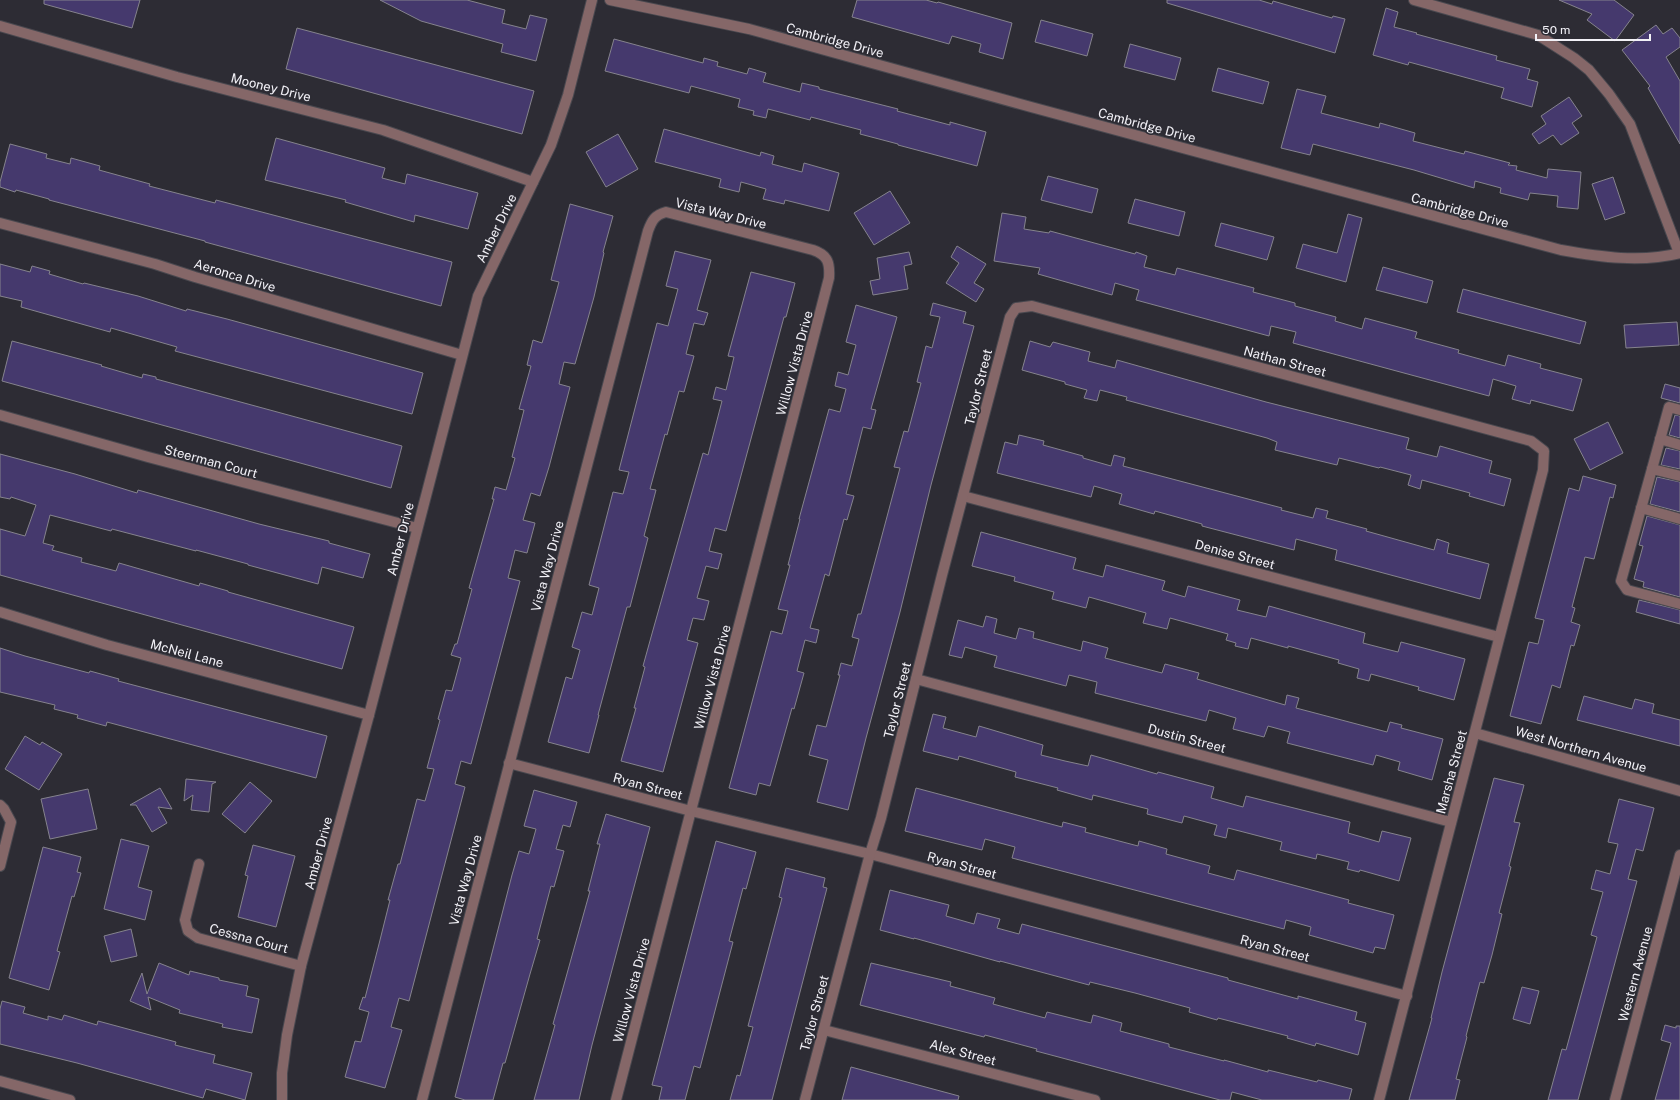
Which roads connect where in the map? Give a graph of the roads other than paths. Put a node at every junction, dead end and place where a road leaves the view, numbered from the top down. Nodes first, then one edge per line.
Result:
1 (592, 0) edge
2 (610, 0) edge
3 (1414, 0) edge
4 (0, 26) edge
5 (533, 182) junction
6 (0, 223) edge
7 (1679, 253) edge
8 (828, 259) joint
9 (1016, 308) joint
10 (462, 355) junction
11 (1680, 410) edge
12 (0, 415) edge
13 (1660, 440) junction
14 (1680, 445) edge
15 (1544, 451) joint
16 (1652, 469) junction
17 (1680, 476) edge
18 (963, 496) junction
19 (1641, 508) junction
20 (1680, 519) edge
21 (417, 528) junction
22 (1680, 604) edge
23 (0, 612) edge
24 (1499, 637) junction
25 (916, 679) junction
26 (369, 716) junction
27 (1475, 733) junction
28 (509, 763) junction
29 (1680, 791) edge
30 (0, 805) edge
31 (691, 811) junction
32 (1451, 822) junction
33 (870, 854) junction
34 (1680, 855) edge
35 (199, 864) dead end
36 (0, 866) edge
37 (301, 966) junction
38 (1407, 996) junction
39 (824, 1030) junction
40 (0, 1081) edge
41 (70, 1100) edge
42 (282, 1100) edge
43 (422, 1100) edge
44 (616, 1100) edge
45 (805, 1100) edge
46 (1095, 1100) edge
47 (1379, 1100) edge
48 (1615, 1100) edge

1 - 5 street, Amber Drive
2 - 7 street, Cambridge Drive
3 - 7 street
4 - 5 street, Mooney Drive
5 - 10 street, Amber Drive
6 - 10 street, Aeronca Drive
8 - 28 street, Vista Way Drive
8 - 31 street, Willow Vista Drive
9 - 15 street, Nathan Street
9 - 18 street, Taylor Street
10 - 21 street, Amber Drive
11 - 13 street
12 - 21 street, Steerman Court
13 - 14 street
13 - 16 street
15 - 24 street, Marsha Street
16 - 17 street
16 - 19 street
18 - 24 street, Denise Street
18 - 25 street, Taylor Street
19 - 20 street
19 - 22 street
21 - 26 street, Amber Drive
23 - 26 street, McNeil Lane
24 - 27 street, Marsha Street
25 - 32 street, Dustin Street
25 - 33 street, Taylor Street
26 - 37 street, Amber Drive
27 - 29 street, West Northern Avenue
27 - 32 street, Marsha Street
28 - 31 street, Ryan Street
28 - 43 street, Vista Way Drive
30 - 36 street
31 - 33 street, Ryan Street
31 - 44 street, Willow Vista Drive
32 - 38 street, Marsha Street
33 - 38 street, Ryan Street
33 - 39 street, Taylor Street
34 - 48 street, Western Avenue
35 - 37 street, Cessna Court
37 - 42 street, Amber Drive
38 - 47 street, Marsha Street
39 - 45 street, Taylor Street
39 - 46 street, Alex Street
40 - 41 street

